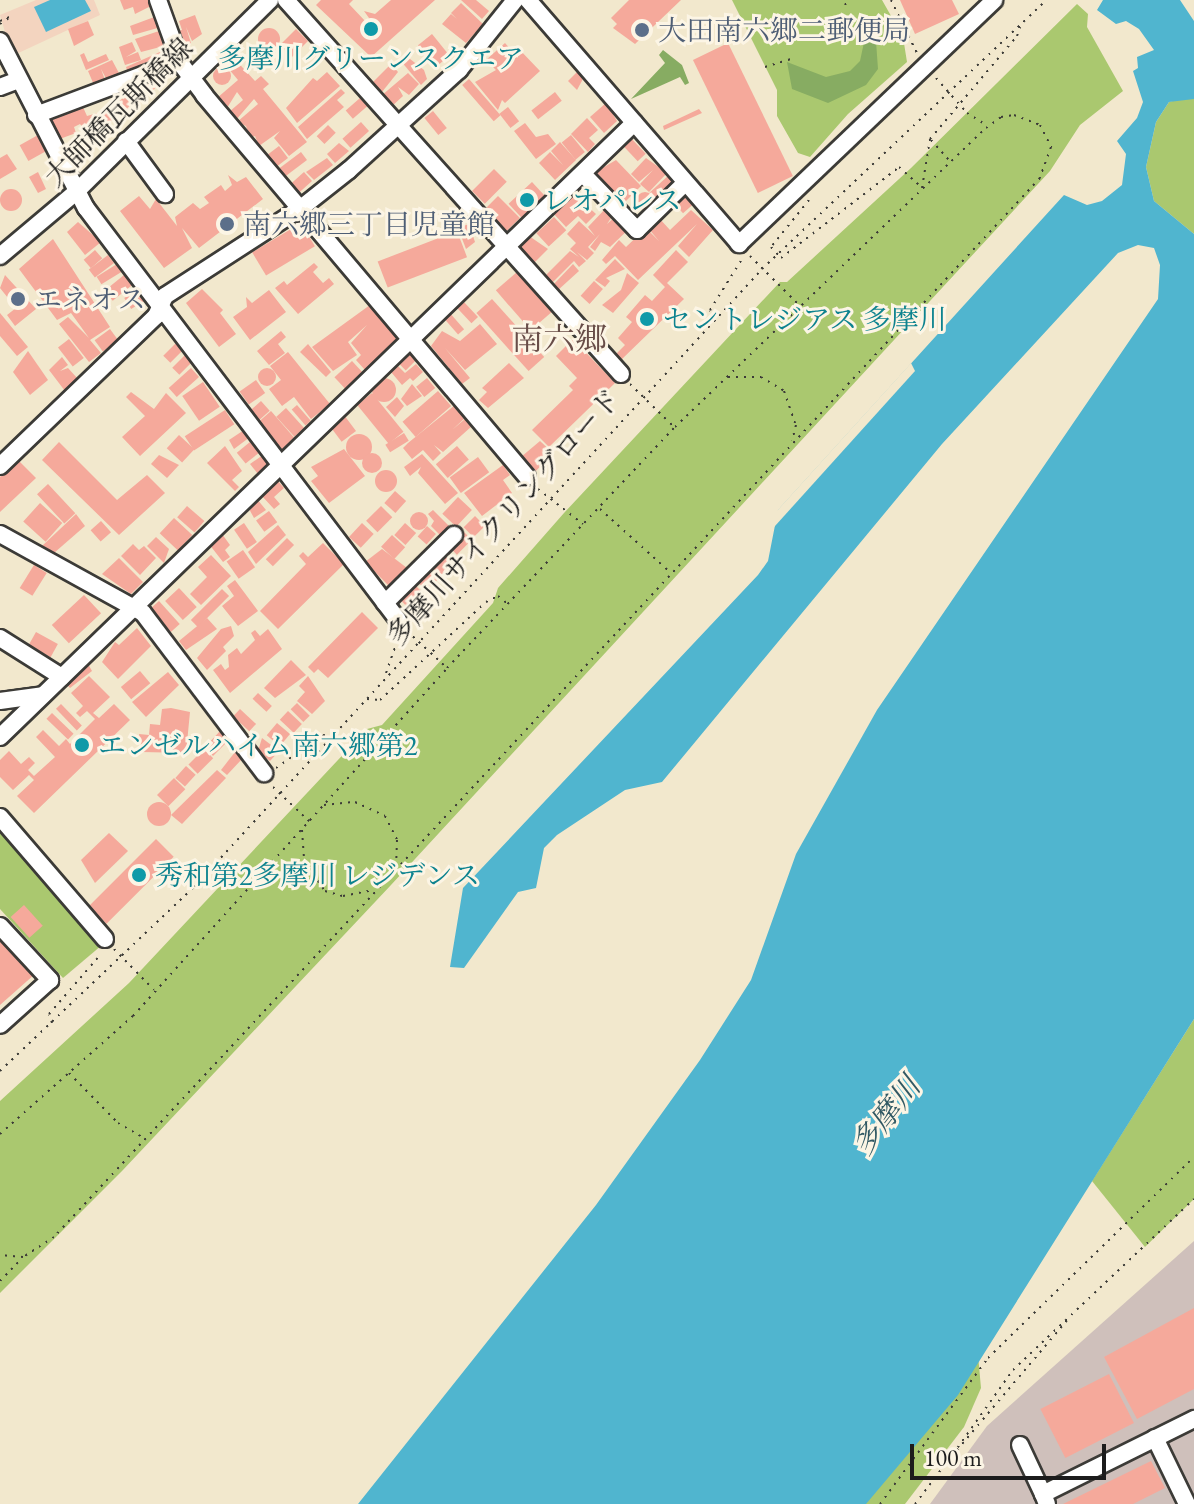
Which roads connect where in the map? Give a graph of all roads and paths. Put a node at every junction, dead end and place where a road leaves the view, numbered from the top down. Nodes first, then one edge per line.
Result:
1 (158, 0) edge
2 (270, 0) edge
3 (286, 0) edge
4 (515, 0) edge
5 (528, 0) edge
6 (848, 0) edge
7 (891, 0) edge
8 (994, 0) edge
9 (1046, 0) edge
10 (845, 5) dead end
11 (1021, 23) junction
12 (0, 41) edge
13 (792, 59) dead end
14 (921, 60) dead end
15 (180, 61) junction
16 (765, 67) dead end
17 (191, 77) junction
18 (18, 80) junction
19 (940, 82) dead end
20 (0, 87) edge
21 (947, 90) junction
22 (960, 104) junction
23 (36, 115) junction
24 (634, 123) junction
25 (396, 125) junction
26 (988, 126) junction
27 (930, 139) junction
28 (126, 141) junction
29 (951, 162) junction
30 (583, 174) junction
31 (685, 183) junction
32 (922, 189) junction
33 (76, 192) junction
34 (165, 194) dead end
35 (301, 208) junction
36 (781, 223) dead end
37 (506, 248) junction
38 (750, 249) dead end
39 (776, 255) junction
40 (0, 256) edge
41 (749, 256) dead end
42 (762, 269) junction
43 (160, 306) junction
44 (800, 306) junction
45 (713, 319) junction
46 (412, 340) junction
47 (726, 378) junction
48 (625, 379) joint
49 (641, 395) junction
50 (675, 427) junction
51 (791, 444) junction
52 (282, 465) junction
53 (0, 466) edge
54 (531, 481) joint
55 (548, 499) junction
56 (599, 509) junction
57 (584, 525) junction
58 (0, 534) edge
59 (454, 535) dead end
60 (671, 573) junction
61 (385, 603) junction
62 (510, 605) junction
63 (135, 606) junction
64 (401, 625) junction
65 (0, 638) edge
66 (418, 641) junction
67 (430, 652) junction
68 (447, 668) junction
69 (386, 676) junction
70 (62, 677) junction
71 (43, 695) junction
72 (366, 698) junction
73 (0, 701) edge
74 (332, 736) junction
75 (0, 737) edge
76 (264, 773) joint
77 (275, 788) dead end
78 (280, 793) junction
79 (323, 805) junction
80 (0, 817) edge
81 (309, 821) junction
82 (301, 829) junction
83 (396, 866) junction
84 (375, 889) junction
85 (0, 926) edge
86 (108, 942) joint
87 (118, 953) dead end
88 (124, 959) junction
89 (155, 990) junction
90 (52, 1023) junction
91 (0, 1025) edge
92 (0, 1071) edge
93 (69, 1073) junction
94 (0, 1134) edge
95 (143, 1138) junction
96 (1194, 1157) edge
97 (1194, 1199) edge
98 (0, 1255) edge
99 (23, 1257) junction
100 (0, 1281) edge
101 (1075, 1311) junction
102 (1194, 1419) edge
103 (1155, 1438) junction
104 (1020, 1445) dead end
105 (953, 1454) junction
106 (1045, 1499) edge
107 (880, 1504) edge
108 (915, 1504) edge
109 (1187, 1504) edge

1 - 15 street
2 - 17 street, 大師橋瓦斯橋線
3 - 25 street
4 - 25 street
5 - 24 street
6 - 10 path
7 - 14 path
8 - 31 street
9 - 11 path, 多摩川サイクリングロード
11 - 21 path, 多摩川サイクリングロード
11 - 22 path
12 - 18 street
13 - 16 path
15 - 17 street
15 - 23 street
17 - 28 street, 大師橋瓦斯橋線
17 - 35 street
18 - 20 street
18 - 23 street
19 - 21 path
21 - 22 path
21 - 39 path, 多摩川サイクリングロード
22 - 26 path
22 - 27 path
23 - 33 street
24 - 30 street
24 - 31 street
25 - 35 street
25 - 37 street
26 - 29 path
26 - 51 path
27 - 29 path
27 - 32 path
28 - 33 street, 大師橋瓦斯橋線
28 - 34 street
29 - 32 path
30 - 31 street
30 - 37 street
32 - 39 path
32 - 44 path
33 - 40 street, 大師橋瓦斯橋線
33 - 43 street
35 - 43 street
35 - 46 street
36 - 39 path
37 - 46 street
37 - 48 street
38 - 45 path
39 - 42 path, 多摩川サイクリングロード
41 - 42 path
42 - 44 path
42 - 45 path, 多摩川サイクリングロード
43 - 52 street
43 - 53 street
44 - 47 path
45 - 49 path, 多摩川サイクリングロード
46 - 52 street
46 - 54 street
47 - 50 path
47 - 51 path
48 - 49 path
49 - 50 path
49 - 55 path, 多摩川サイクリングロード
50 - 56 path
51 - 60 path
52 - 61 street
52 - 63 street
54 - 55 path
55 - 57 path
55 - 66 path, 多摩川サイクリングロード
56 - 57 path
56 - 60 path
57 - 62 path
58 - 63 street
59 - 61 street
60 - 83 path
61 - 64 street
62 - 67 path
62 - 68 path
63 - 70 street
63 - 76 street
64 - 66 path
64 - 69 path
65 - 70 street
66 - 67 path
66 - 69 path, 多摩川サイクリングロード
67 - 68 path
67 - 72 path
68 - 79 path
69 - 72 path, 多摩川サイクリングロード
70 - 71 street
71 - 73 street
71 - 75 street
72 - 74 path, 多摩川サイクリングロード
74 - 76 path
74 - 78 path, 多摩川サイクリングロード
77 - 78 path
78 - 81 path
78 - 88 path, 多摩川サイクリングロード
79 - 81 path
79 - 83 path
80 - 86 street
81 - 82 path
82 - 84 path
82 - 89 path
83 - 84 path
84 - 95 path
85 - 91 street
86 - 90 path
87 - 88 path
88 - 89 path
88 - 90 path, 多摩川サイクリングロード
89 - 93 path
90 - 92 path, 多摩川サイクリングロード
93 - 94 path
93 - 95 path
95 - 99 path
96 - 107 path
97 - 101 path
98 - 99 path
99 - 100 path
101 - 105 path
101 - 105 path
102 - 103 street
103 - 106 street
103 - 109 street
104 - 106 street
105 - 108 path

